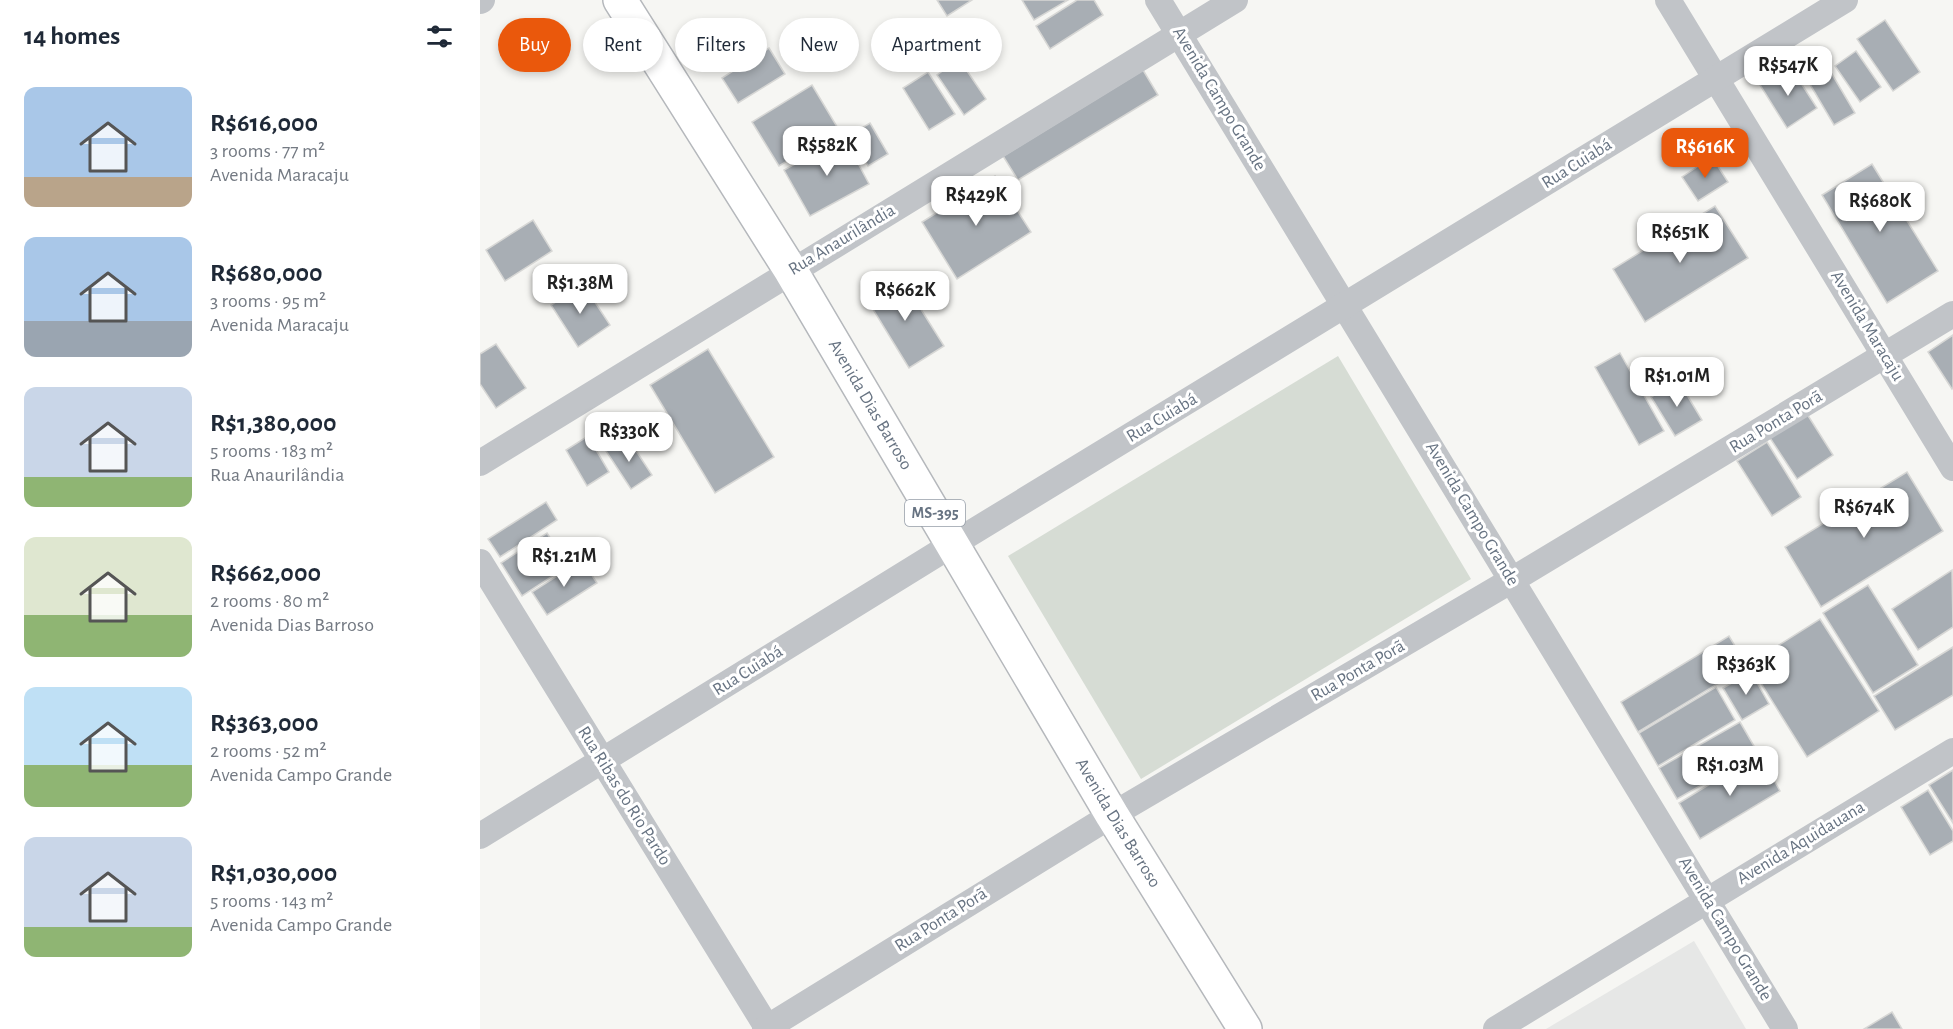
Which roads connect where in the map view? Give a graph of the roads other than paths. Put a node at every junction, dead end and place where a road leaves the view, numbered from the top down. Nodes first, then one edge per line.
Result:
1 (620, 0) edge
2 (1158, 0) edge
3 (1235, 0) edge
4 (1668, 0) edge
5 (1845, 0) edge
6 (1179, 34) junction
7 (1717, 79) junction
8 (790, 271) junction
9 (1345, 307) junction
10 (1953, 314) edge
11 (1885, 356) junction
12 (480, 463) edge
13 (1953, 468) edge
14 (953, 544) junction
15 (480, 562) edge
16 (1512, 580) junction
17 (1953, 750) edge
18 (603, 761) junction
19 (1112, 815) junction
20 (480, 836) edge
21 (1708, 900) junction
22 (767, 1029) edge
23 (1245, 1029) edge
24 (1496, 1029) edge
25 (1785, 1029) edge

1 - 8 main road, Avenida Dias Barroso / MS-395
2 - 6 street, Avenida Campo Grande
3 - 6 street, Rua Anaurilândia
4 - 7 street, Avenida Maracaju
5 - 7 street, Rua Cuiabá
6 - 8 street, Rua Anaurilândia
6 - 9 street, Avenida Campo Grande
7 - 9 street, Rua Cuiabá
7 - 11 street, Avenida Maracaju
8 - 12 street, Rua Anaurilândia
8 - 14 main road, Avenida Dias Barroso / MS-395
9 - 14 street, Rua Cuiabá
9 - 16 street, Avenida Campo Grande
10 - 11 street, Rua Ponta Porã
11 - 13 street, Avenida Maracaju
11 - 16 street, Rua Ponta Porã
14 - 18 street, Rua Cuiabá
14 - 19 main road, Avenida Dias Barroso / MS-395
15 - 18 street, Rua Ribas do Rio Pardo
16 - 19 street, Rua Ponta Porã
16 - 21 street, Avenida Campo Grande
17 - 21 street, Avenida Aquidauana
18 - 20 street, Rua Cuiabá
18 - 22 street, Rua Ribas do Rio Pardo
19 - 22 street, Rua Ponta Porã
19 - 23 main road, Avenida Dias Barroso / MS-395
21 - 24 street, Avenida Aquidauana
21 - 25 street, Avenida Campo Grande

